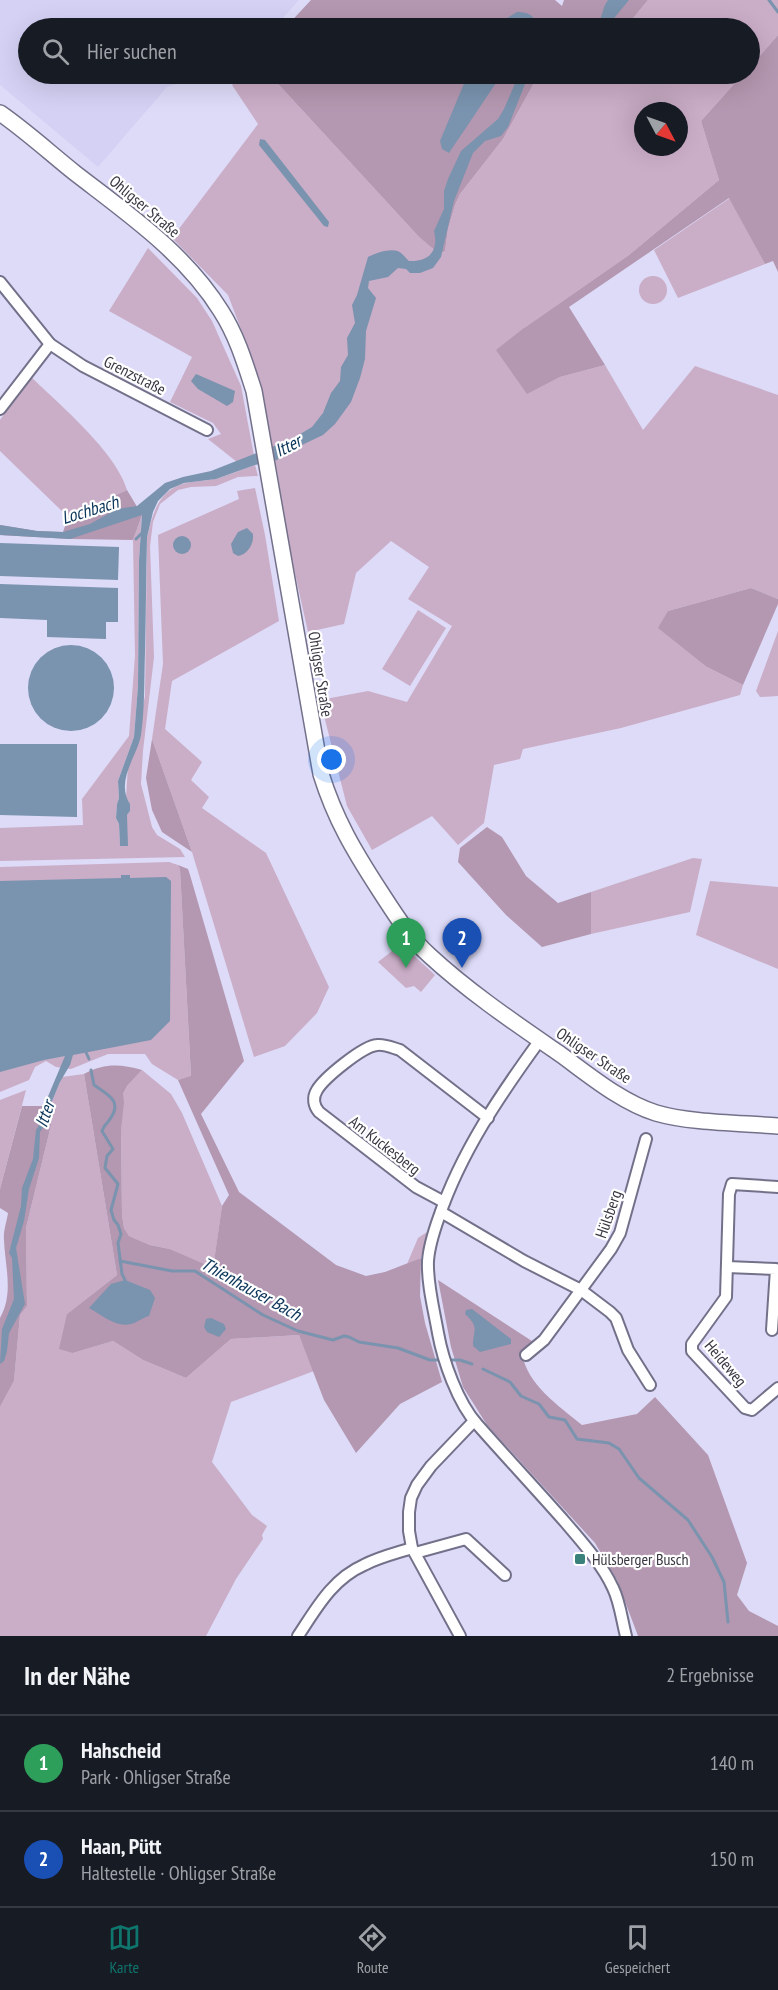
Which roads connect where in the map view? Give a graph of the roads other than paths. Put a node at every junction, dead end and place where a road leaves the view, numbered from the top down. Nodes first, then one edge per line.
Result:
1 (0, 113) edge
2 (0, 282) edge
3 (50, 344) junction
4 (0, 409) edge
5 (207, 430) dead end
6 (540, 1040) junction
7 (488, 1118) junction
8 (778, 1126) edge
9 (646, 1139) dead end
10 (778, 1187) edge
11 (442, 1207) junction
12 (727, 1267) junction
13 (777, 1269) edge
14 (777, 1280) edge
15 (581, 1290) junction
16 (771, 1330) dead end
17 (526, 1355) dead end
18 (650, 1385) dead end
19 (778, 1388) edge
20 (474, 1421) junction
21 (414, 1551) junction
22 (505, 1575) dead end
23 (298, 1636) edge
24 (460, 1636) edge
25 (626, 1636) edge

1 - 6 main road, Ohligser Straße
2 - 3 street, Grenzstraße
3 - 4 street
3 - 5 street, Grenzstraße
6 - 7 street
6 - 8 main road, Ohligser Straße
7 - 11 street
7 - 11 street, Am Kuckesberg
9 - 15 street, Hülsberg
10 - 12 street, Heideweg
11 - 15 street, Am Kuckesberg
11 - 20 street
12 - 13 street
12 - 19 street, Heideweg
13 - 14 street
14 - 16 street
15 - 17 street, Hülsberg
15 - 18 street
20 - 21 street
20 - 25 street
21 - 22 street
21 - 23 street
21 - 24 street

